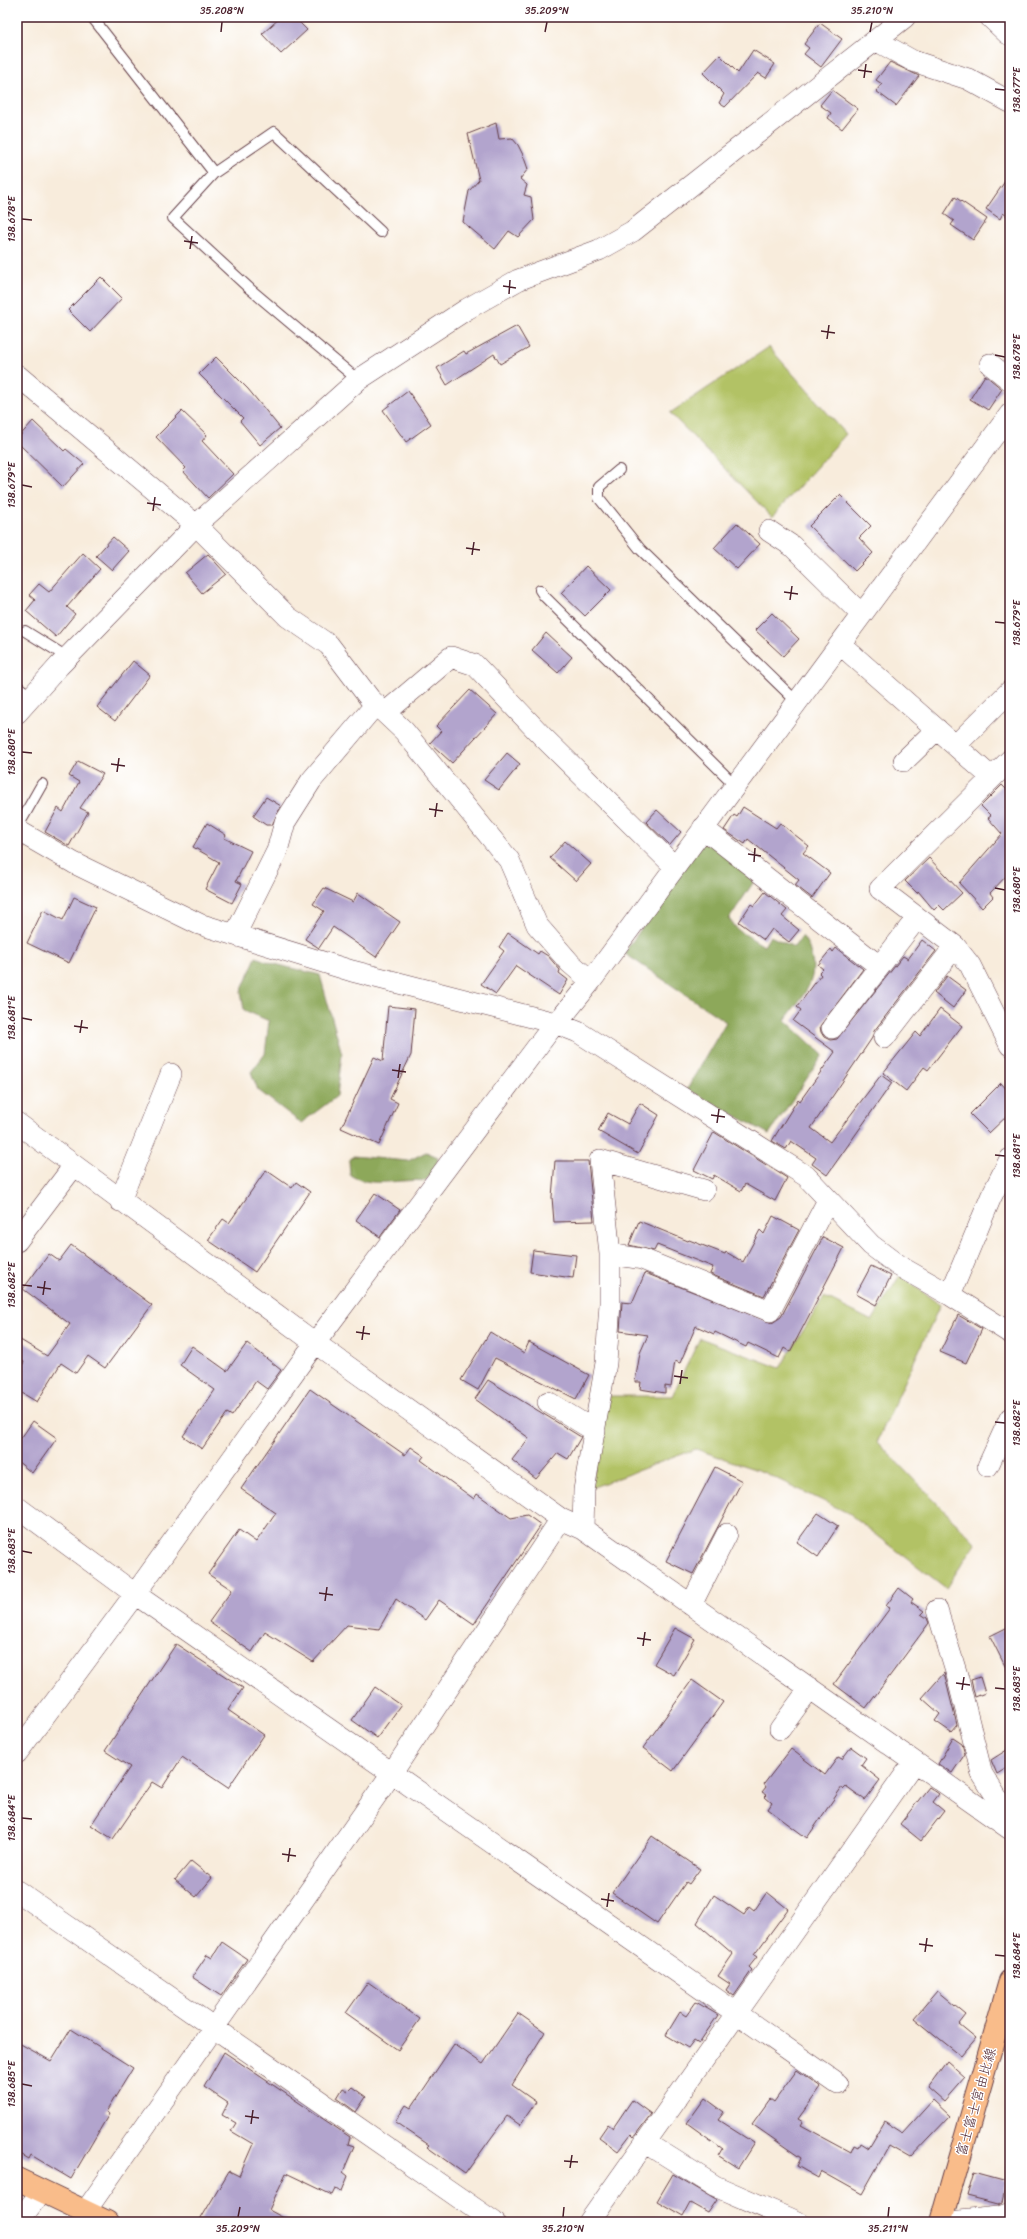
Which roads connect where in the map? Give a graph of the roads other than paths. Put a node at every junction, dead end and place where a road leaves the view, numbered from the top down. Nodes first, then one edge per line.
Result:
1 (92, 17) edge
2 (905, 17) edge
3 (990, 17) edge
4 (1008, 34) dead end
5 (877, 41) junction
6 (1010, 102) edge
7 (214, 173) junction
8 (381, 232) dead end
9 (990, 364) dead end
10 (17, 375) edge
11 (358, 380) junction
12 (1010, 380) edge
13 (1010, 414) edge
14 (619, 470) dead end
15 (196, 525) junction
16 (769, 531) dead end
17 (540, 590) dead end
18 (861, 614) junction
19 (25, 631) dead end
20 (840, 644) junction
21 (67, 657) junction
22 (24, 692) edge
23 (1010, 692) edge
24 (797, 702) junction
25 (380, 708) junction
26 (17, 713) edge
27 (937, 729) junction
28 (956, 745) junction
29 (1010, 760) edge
30 (904, 761) dead end
31 (991, 777) junction
32 (42, 784) dead end
33 (735, 785) junction
34 (703, 828) junction
35 (17, 829) edge
36 (675, 867) junction
37 (917, 918) junction
38 (235, 935) junction
39 (955, 946) junction
40 (879, 966) junction
41 (590, 981) junction
42 (555, 1023) junction
43 (832, 1028) dead end
44 (884, 1038) dead end
45 (1010, 1046) edge
46 (171, 1074) dead end
47 (17, 1123) edge
48 (1010, 1159) edge
49 (74, 1167) junction
50 (704, 1190) dead end
51 (828, 1200) junction
52 (120, 1201) junction
53 (17, 1241) edge
54 (610, 1254) junction
55 (950, 1295) junction
56 (1010, 1333) edge
57 (315, 1343) junction
58 (548, 1402) dead end
59 (1010, 1418) edge
60 (595, 1431) junction
61 (988, 1466) dead end
62 (17, 1507) edge
63 (561, 1519) junction
64 (583, 1530) junction
65 (727, 1534) dead end
66 (136, 1594) junction
67 (691, 1605) junction
68 (937, 1610) dead end
69 (810, 1688) junction
70 (780, 1728) dead end
71 (17, 1753) edge
72 (914, 1762) junction
73 (392, 1773) junction
74 (1005, 1825) edge
75 (17, 1890) edge
76 (1010, 1982) edge
77 (736, 2015) junction
78 (213, 2028) junction
79 (838, 2084) dead end
80 (645, 2142) junction
81 (17, 2178) edge
82 (42, 2191) junction
83 (85, 2212) junction
84 (1010, 2212) edge
85 (18, 2222) edge
86 (107, 2222) edge
87 (494, 2222) edge
88 (589, 2222) edge
89 (798, 2222) edge
90 (941, 2222) edge

1 - 7 lane
2 - 5 street
3 - 4 street
5 - 6 street
5 - 11 street
7 - 8 lane
7 - 11 lane
9 - 12 street
10 - 15 street
11 - 15 street
13 - 18 street
14 - 24 lane
15 - 21 street
15 - 25 street
16 - 18 street
17 - 33 lane
18 - 20 street
19 - 21 lane
20 - 24 street
20 - 27 street
21 - 22 street
22 - 26 street
23 - 28 street
24 - 33 street
25 - 36 street
25 - 38 street
25 - 41 street
27 - 28 street
27 - 30 street
28 - 31 street
29 - 31 street
31 - 37 street
32 - 35 lane
33 - 34 street
34 - 36 street
34 - 40 street
35 - 38 street
36 - 41 street
37 - 39 street
37 - 40 street
38 - 42 street
39 - 44 street
39 - 45 street
40 - 43 street
41 - 42 street
42 - 51 street
42 - 57 street
46 - 52 street
47 - 49 street
48 - 55 street
49 - 52 street
49 - 53 street
50 - 54 street
51 - 54 street
51 - 55 street
52 - 57 street
54 - 60 street
55 - 56 street
57 - 63 street
57 - 66 street
58 - 60 street
59 - 61 street
60 - 64 street
62 - 66 street
63 - 64 street
63 - 73 street
64 - 67 street
65 - 67 street
66 - 71 street
66 - 73 street
67 - 69 street
68 - 74 street
69 - 70 street
69 - 72 street
72 - 74 street
72 - 77 street
73 - 77 street
73 - 78 street
75 - 78 street
76 - 90 main road, 富士富士宮由比線
77 - 79 street
77 - 80 street
78 - 83 street
78 - 87 street
80 - 88 street
80 - 89 street
81 - 82 main road
82 - 83 main road
82 - 85 street
83 - 86 main road
84 - 90 street

